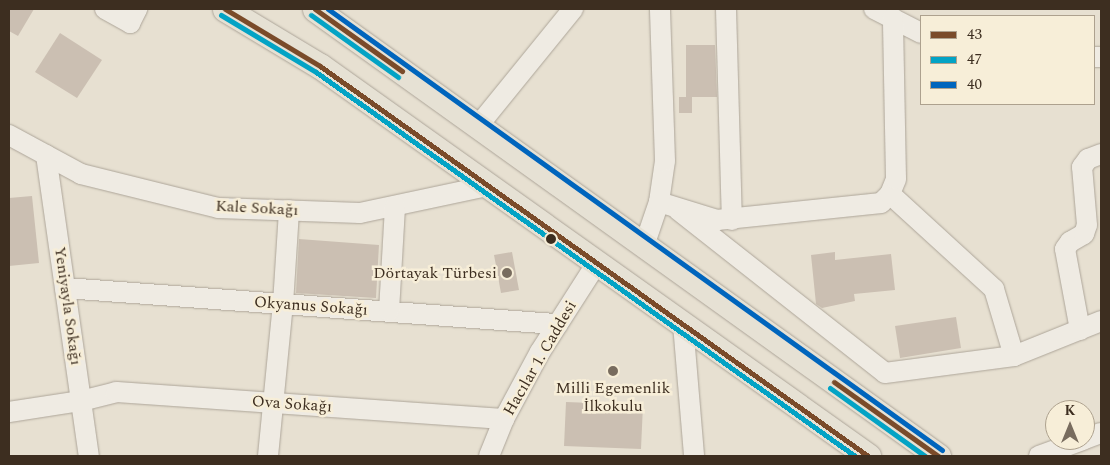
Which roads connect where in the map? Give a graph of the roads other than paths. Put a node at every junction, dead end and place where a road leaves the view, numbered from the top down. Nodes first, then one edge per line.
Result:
1 (105, 9) edge
2 (137, 9) edge
3 (225, 9) edge
4 (315, 9) edge
5 (573, 9) edge
6 (660, 9) edge
7 (726, 9) edge
8 (874, 9) edge
9 (893, 18) junction
10 (920, 32) edge
11 (478, 126) junction
12 (9, 135) edge
13 (1101, 154) edge
14 (46, 155) junction
15 (487, 186) junction
16 (890, 194) junction
17 (658, 202) junction
18 (395, 206) junction
19 (289, 210) junction
20 (678, 210) junction
21 (732, 220) junction
22 (644, 246) junction
23 (597, 263) junction
24 (65, 288) junction
25 (284, 304) junction
26 (389, 312) junction
27 (1101, 321) edge
28 (558, 324) junction
29 (683, 324) junction
30 (1080, 330) junction
31 (1014, 356) junction
32 (81, 401) junction
33 (274, 403) junction
34 (9, 412) edge
35 (504, 419) junction
36 (1056, 450) edge
37 (89, 456) edge
38 (268, 456) edge
39 (489, 456) edge
40 (694, 456) edge
41 (868, 456) edge
42 (938, 456) edge
43 (1039, 456) edge

1 - 2 street
3 - 15 main road
4 - 11 main road
5 - 11 street
6 - 17 street
7 - 21 street
8 - 9 street
9 - 10 street
9 - 16 street
11 - 22 main road
12 - 14 street, Kale Sokağı
13 - 30 street
14 - 19 street, Kale Sokağı
14 - 24 street, Yeniyayla Sokağı
15 - 18 street, Kale Sokağı
15 - 23 main road
16 - 21 street
16 - 31 street
17 - 20 street
17 - 22 street
18 - 19 street, Kale Sokağı
18 - 26 street
19 - 25 street
20 - 21 street
20 - 31 street
22 - 42 main road
23 - 28 street, Hacılar 1. Caddesi
23 - 29 main road
24 - 25 street, Okyanus Sokağı
24 - 32 street, Yeniyayla Sokağı
25 - 26 street, Okyanus Sokağı
25 - 33 street
26 - 28 street, Okyanus Sokağı
27 - 30 street
28 - 35 street, Hacılar 1. Caddesi
29 - 40 street
29 - 41 main road
30 - 31 street
32 - 33 street, Ova Sokağı
32 - 34 street, Ova Sokağı
32 - 37 street, Yeniyayla Sokağı
33 - 35 street, Ova Sokağı
33 - 38 street
35 - 39 street, Hacılar 1. Caddesi
36 - 43 street

